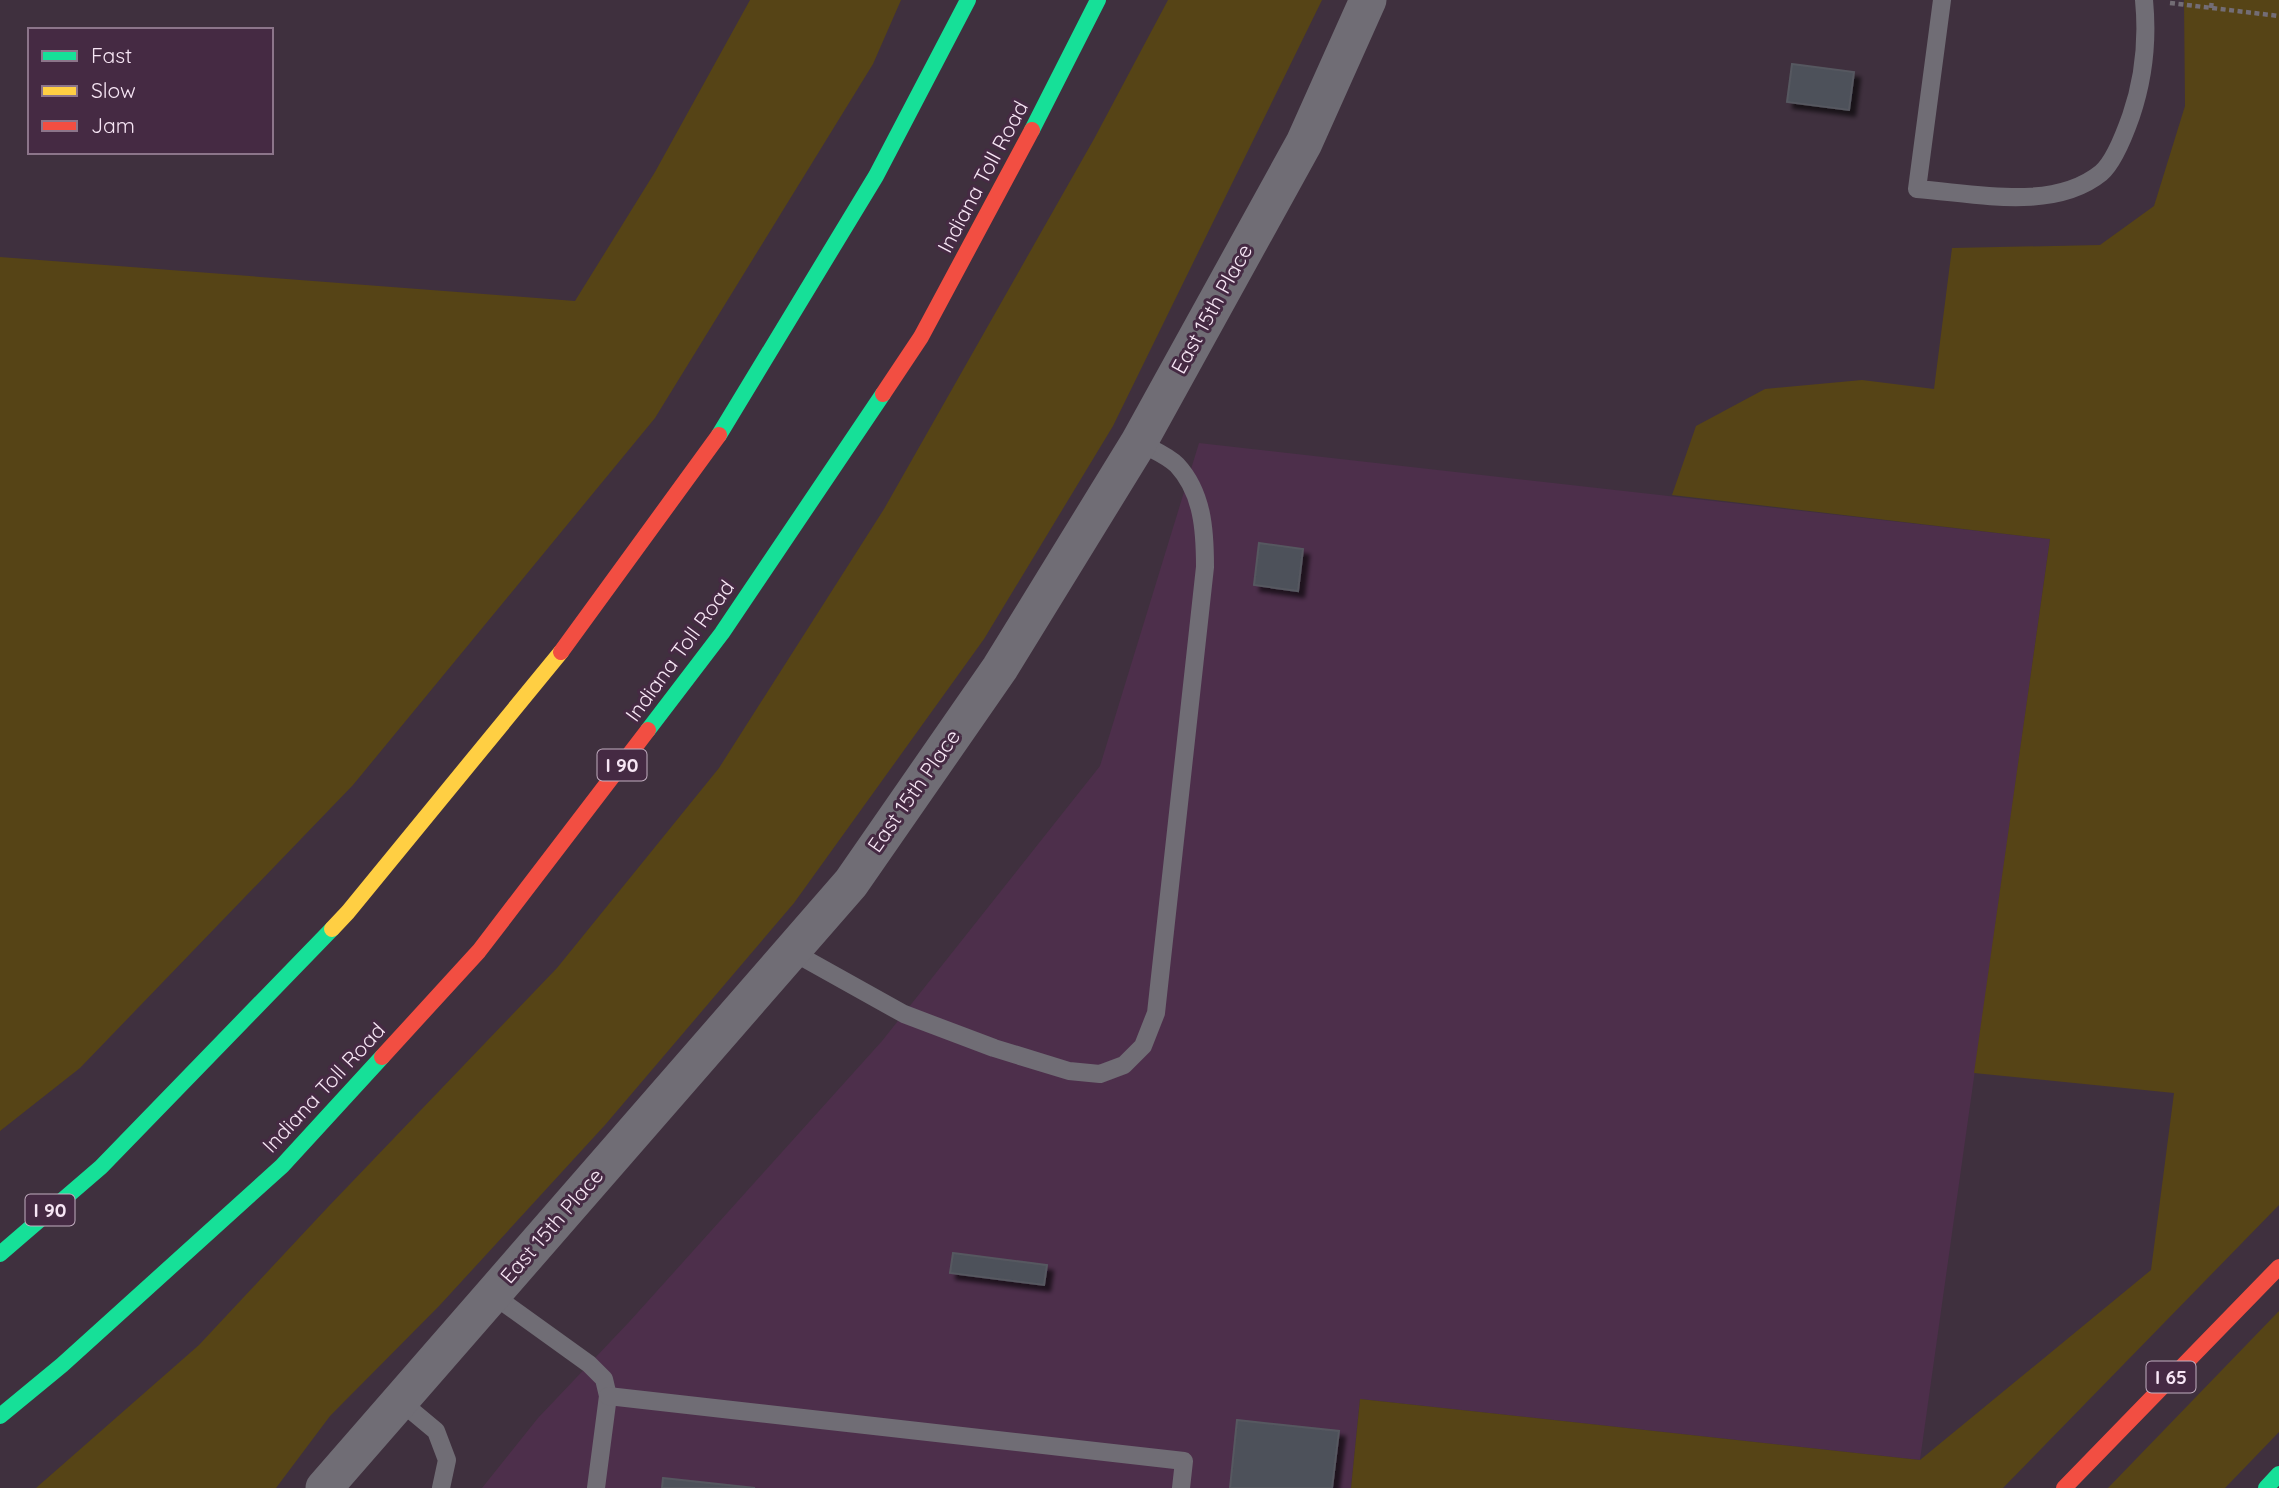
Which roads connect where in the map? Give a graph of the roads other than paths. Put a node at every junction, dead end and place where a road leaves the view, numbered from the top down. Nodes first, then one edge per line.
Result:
1 (968, 0) edge
2 (1098, 0) edge
3 (1368, 0) edge
4 (1942, 0) edge
5 (2153, 1) edge
6 (1139, 442) junction
7 (791, 951) junction
8 (101, 1167) junction
9 (45, 1196) dead end
10 (0, 1254) edge
11 (2279, 1267) edge
12 (493, 1295) junction
13 (608, 1396) junction
14 (400, 1401) junction
15 (0, 1416) edge
16 (2279, 1475) edge
17 (595, 1487) edge
18 (324, 1488) edge
19 (441, 1488) edge
20 (1181, 1488) edge
21 (2064, 1488) edge
22 (2266, 1488) edge

1 - 8 highway, I 90
2 - 15 highway, Indiana Toll Road / I 90
3 - 6 street, East 15th Place
4 - 5 lane
6 - 7 street, East 15th Place
6 - 7 lane
7 - 12 street, East 15th Place
8 - 9 highway
8 - 10 highway, I 90
11 - 21 highway, I 65
12 - 13 lane
12 - 14 street, East 15th Place
13 - 17 lane
13 - 20 lane
14 - 18 street, East 15th Place
14 - 19 lane
16 - 22 highway

